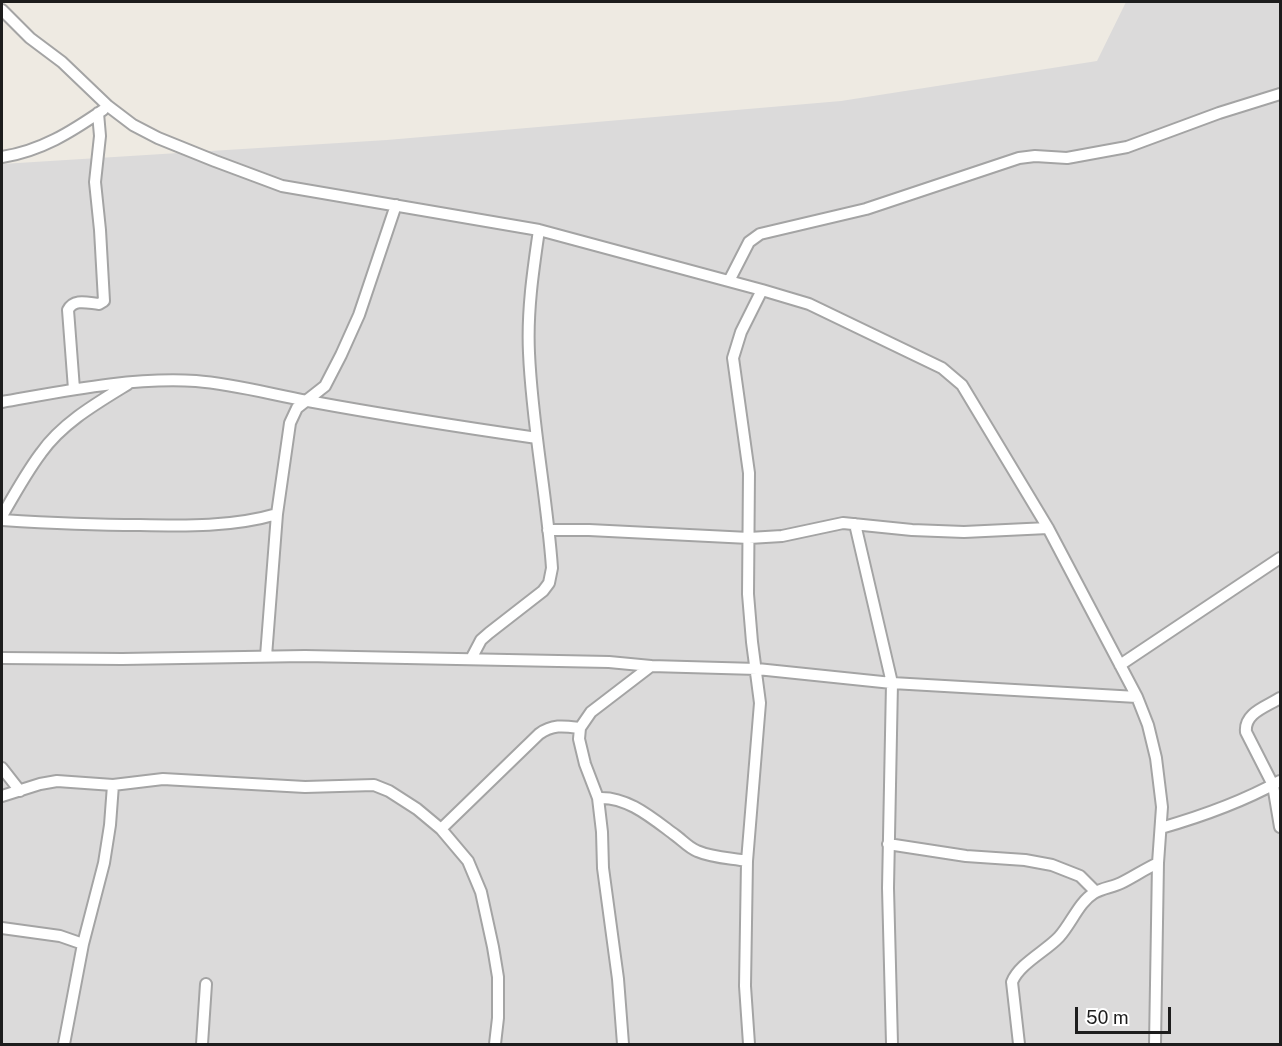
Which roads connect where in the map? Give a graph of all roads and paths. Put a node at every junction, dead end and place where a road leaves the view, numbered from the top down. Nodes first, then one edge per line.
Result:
1 (2, 10) edge
2 (1281, 94) edge
3 (108, 106) junction
4 (98, 113) junction
5 (2, 157) edge
6 (396, 205) junction
7 (539, 230) junction
8 (729, 281) junction
9 (762, 290) junction
10 (131, 382) junction
11 (74, 389) junction
12 (305, 401) junction
13 (2, 402) edge
14 (537, 438) junction
15 (277, 514) junction
16 (2, 518) edge
17 (855, 524) junction
18 (1048, 528) junction
19 (548, 531) junction
20 (749, 538) junction
21 (1281, 558) edge
22 (266, 656) junction
23 (2, 658) edge
24 (471, 658) junction
25 (1120, 665) junction
26 (651, 666) junction
27 (757, 669) junction
28 (892, 683) junction
29 (1137, 697) junction
30 (1281, 698) edge
31 (580, 728) junction
32 (2, 768) edge
33 (1277, 783) edge
34 (114, 785) junction
35 (20, 790) junction
36 (2, 796) edge
37 (598, 798) junction
38 (1281, 827) edge
39 (1161, 828) junction
40 (441, 829) junction
41 (888, 844) junction
42 (747, 861) junction
43 (1158, 862) junction
44 (1096, 892) junction
45 (2, 928) edge
46 (83, 944) junction
47 (206, 984) dead end
48 (64, 1044) edge
49 (202, 1044) edge
50 (495, 1044) edge
51 (623, 1044) edge
52 (749, 1044) edge
53 (892, 1044) edge
54 (1019, 1044) edge
55 (1155, 1044) edge

1 - 3 street
2 - 8 street
3 - 4 street
3 - 6 street
4 - 5 street
4 - 11 street
6 - 7 street
6 - 12 street
7 - 8 street
7 - 14 street
8 - 9 street
9 - 18 street
9 - 20 street
10 - 11 street
10 - 12 street
10 - 16 street
11 - 13 street
12 - 14 street
12 - 15 street
14 - 19 street
15 - 16 street
15 - 22 street
17 - 18 street
17 - 20 street
17 - 28 street
18 - 25 street
19 - 20 street
19 - 24 street
20 - 27 street
21 - 25 street
22 - 23 street
22 - 24 street
24 - 26 street
25 - 29 street
26 - 27 street
26 - 31 street
27 - 28 street
27 - 42 street
28 - 29 street
28 - 41 street
29 - 39 street
30 - 33 street
31 - 37 street
31 - 40 street
32 - 35 street
33 - 38 street
33 - 39 street
34 - 35 street
34 - 40 street
34 - 46 street
35 - 36 street
37 - 42 street
37 - 51 street
39 - 43 street
40 - 50 street
41 - 44 street
41 - 53 street
42 - 52 street
43 - 44 street
43 - 55 street
44 - 54 street
45 - 46 street
46 - 48 street
47 - 49 street

